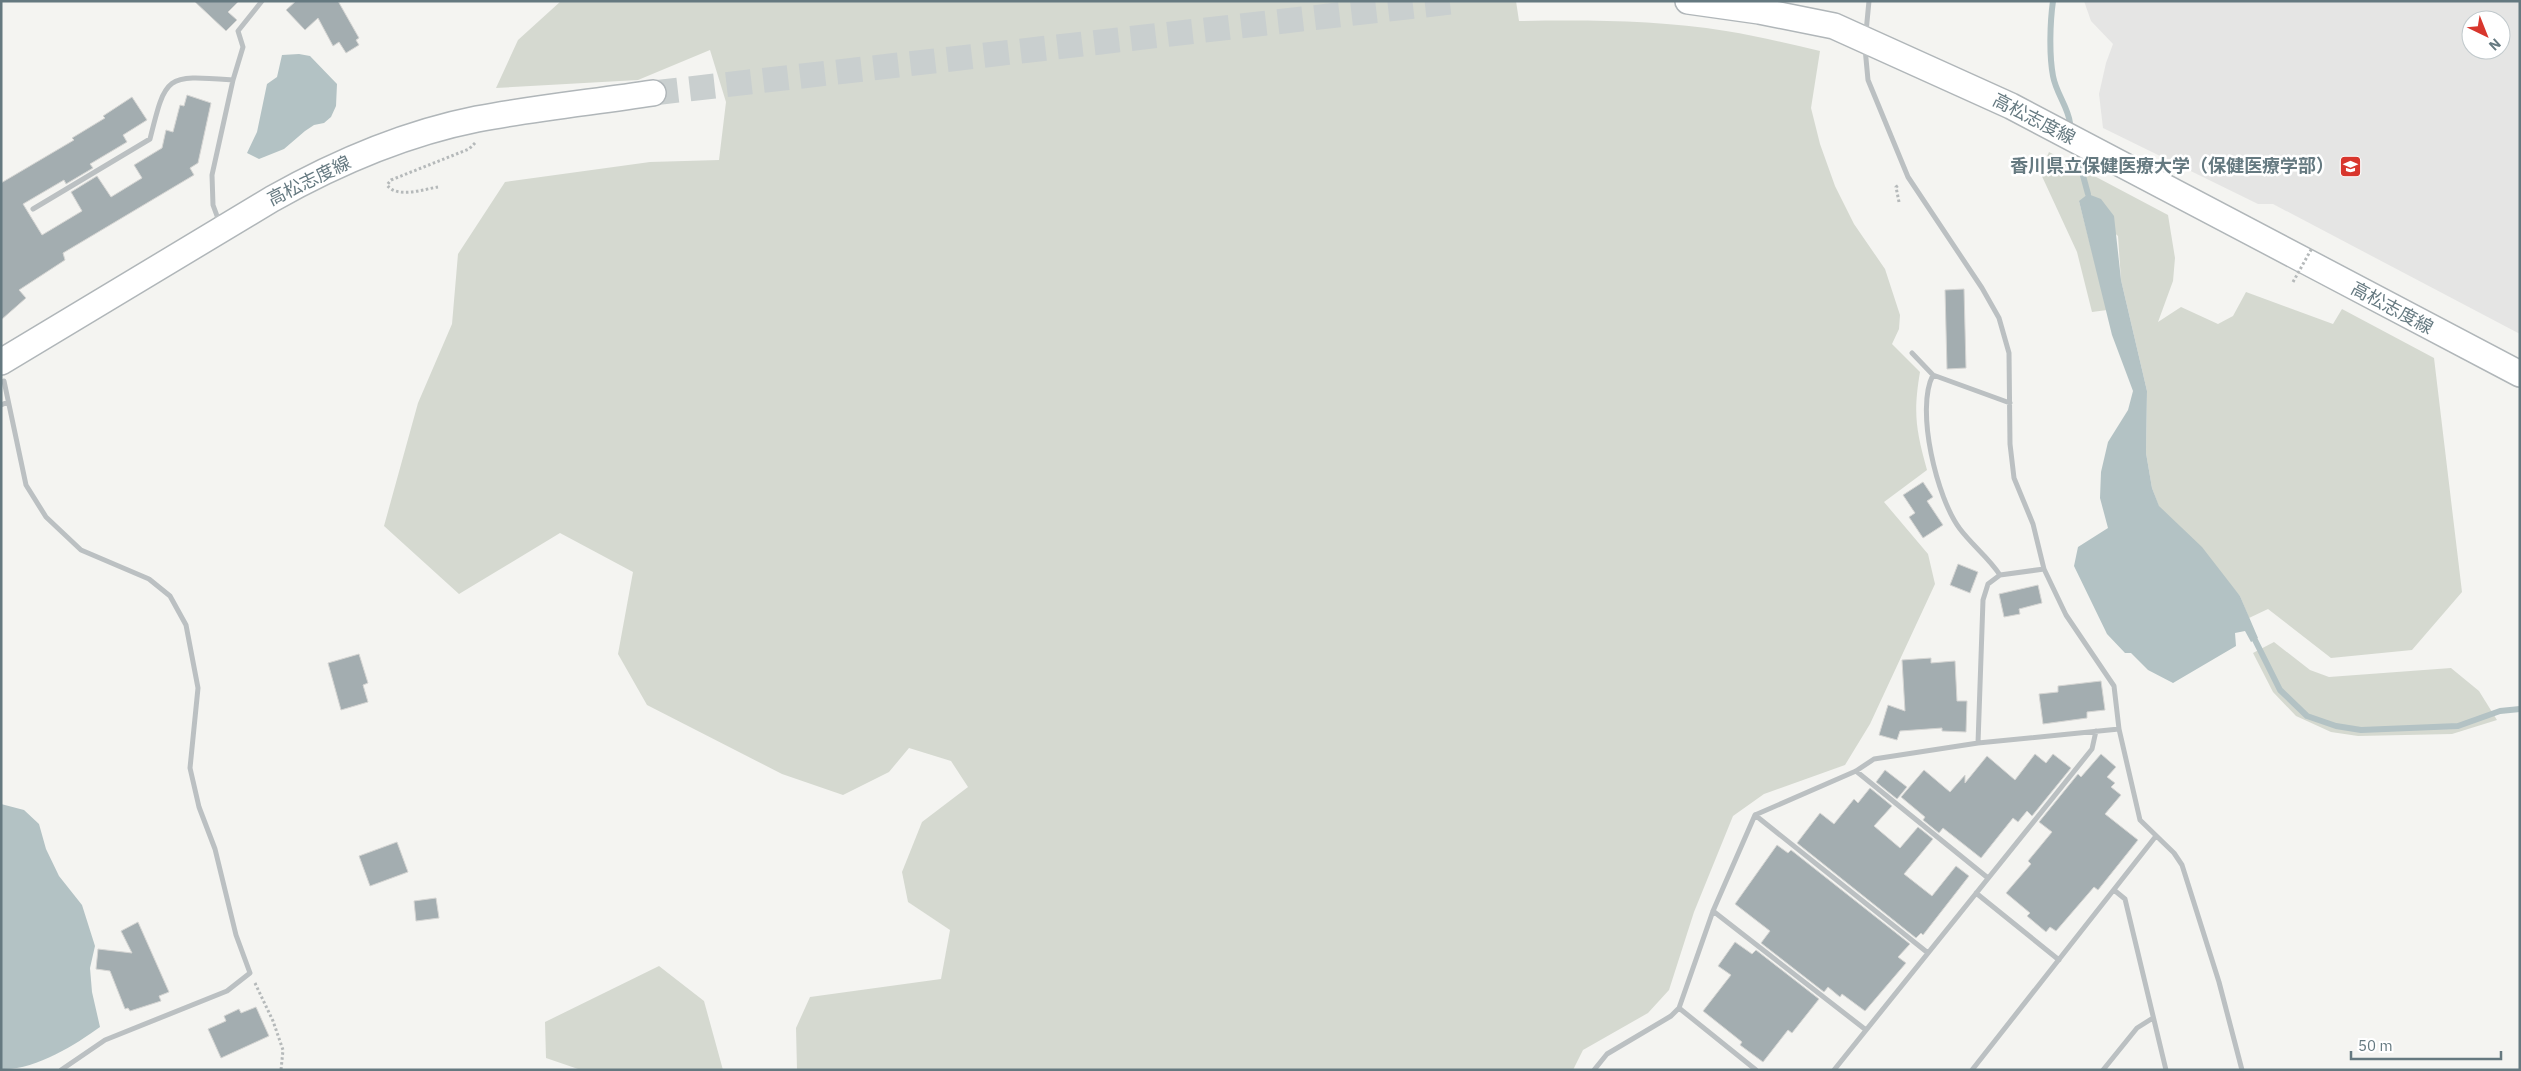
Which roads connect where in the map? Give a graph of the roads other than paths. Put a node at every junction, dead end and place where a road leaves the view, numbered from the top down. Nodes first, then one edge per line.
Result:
1 (262, 1) edge
2 (1688, 1) edge
3 (1869, 1) edge
4 (1865, 42) junction
5 (233, 80) junction
6 (653, 93) tunnel mouth
7 (33, 209) dead end
8 (222, 228) junction
9 (1912, 353) dead end
10 (3, 371) edge
11 (2520, 374) edge
12 (1933, 375) junction
13 (8, 402) junction
14 (2010, 403) junction
15 (1, 405) edge
16 (2044, 569) junction
17 (2000, 575) junction
18 (2119, 729) junction
19 (2096, 731) junction
20 (1978, 743) junction
21 (1856, 771) junction
22 (1755, 815) junction
23 (2156, 836) junction
24 (1988, 878) junction
25 (2114, 890) junction
26 (1976, 893) junction
27 (1713, 911) junction
28 (1928, 953) junction
29 (2059, 960) junction
30 (1679, 1008) junction
31 (2153, 1018) junction
32 (1866, 1030) junction
33 (61, 1070) edge
34 (1594, 1070) edge
35 (1756, 1070) edge
36 (1834, 1070) edge
37 (1972, 1070) edge
38 (2103, 1070) edge
39 (2166, 1070) edge
40 (2242, 1070) edge

1 - 5 street
2 - 4 main road, 高松志度線
3 - 4 street
4 - 11 main road, 高松志度線
4 - 14 street
5 - 7 street
5 - 8 street
6 - 8 main road, 高松志度線
8 - 10 main road, 高松志度線
9 - 12 street
10 - 13 street
12 - 14 street
12 - 17 street
13 - 15 street
13 - 33 street
14 - 16 street
16 - 17 street
16 - 18 street
17 - 20 street
18 - 19 street
18 - 23 street
19 - 20 street
19 - 24 street
20 - 21 street
21 - 22 street
21 - 24 street
22 - 27 street
22 - 28 street
23 - 25 street
23 - 40 street
24 - 26 street
25 - 29 street
25 - 31 street
26 - 28 street
26 - 29 street
27 - 30 street
27 - 32 street
28 - 32 street
29 - 37 street
30 - 34 street
30 - 35 street
31 - 38 street
31 - 39 street
32 - 36 street

